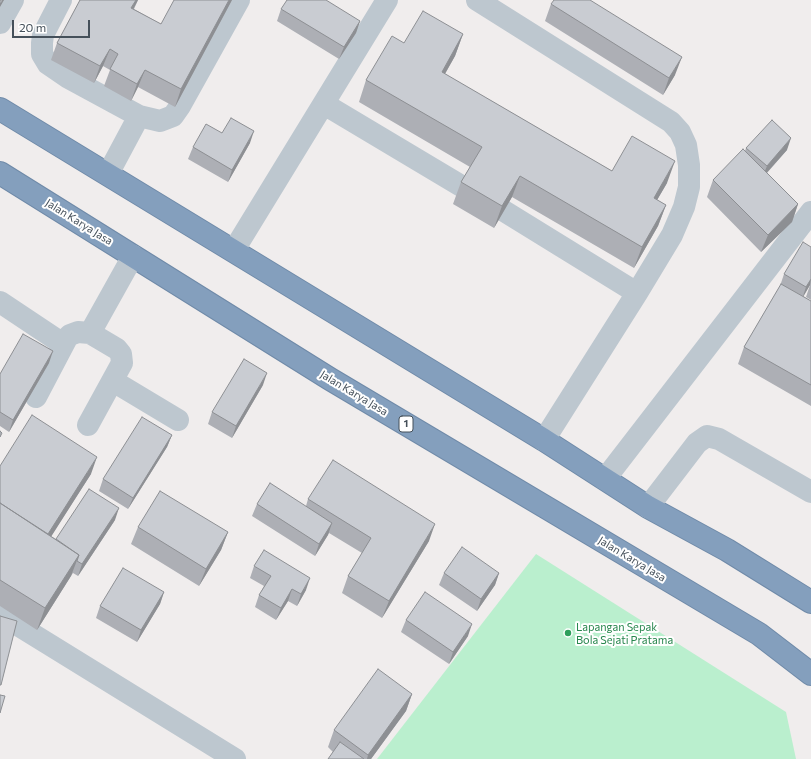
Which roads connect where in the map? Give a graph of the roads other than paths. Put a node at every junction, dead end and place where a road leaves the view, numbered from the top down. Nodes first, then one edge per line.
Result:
1 (13, 0) edge
2 (61, 0) edge
3 (240, 0) edge
4 (387, 0) edge
5 (478, 0) edge
6 (0, 23) edge
7 (324, 104) junction
8 (0, 109) edge
9 (139, 116) junction
10 (0, 173) edge
11 (108, 174) junction
12 (463, 187) edge
13 (504, 211) edge
14 (811, 212) edge
15 (234, 250) junction
16 (133, 256) junction
17 (638, 293) junction
18 (0, 302) edge
19 (90, 333) junction
20 (64, 344) junction
21 (113, 380) junction
22 (36, 397) dead end
23 (178, 420) dead end
24 (88, 425) dead end
25 (544, 440) junction
26 (605, 479) junction
27 (809, 485) edge
28 (648, 507) junction
29 (807, 597) edge
30 (0, 614) edge
31 (811, 674) edge
32 (235, 759) edge

1 - 6 street
2 - 9 street
3 - 9 street
4 - 7 street
5 - 17 street
7 - 12 street
7 - 15 street
8 - 11 highway
9 - 11 street
10 - 16 highway, Jalan Karya Jasa / 1
11 - 15 highway
13 - 17 street
14 - 26 street
15 - 25 highway
16 - 19 street
16 - 31 highway, Jalan Karya Jasa / 1
17 - 25 street
18 - 20 street
19 - 20 street
19 - 21 street
20 - 22 street
21 - 23 street
21 - 24 street
25 - 26 highway
26 - 28 highway
27 - 28 street
28 - 29 highway
30 - 32 street

